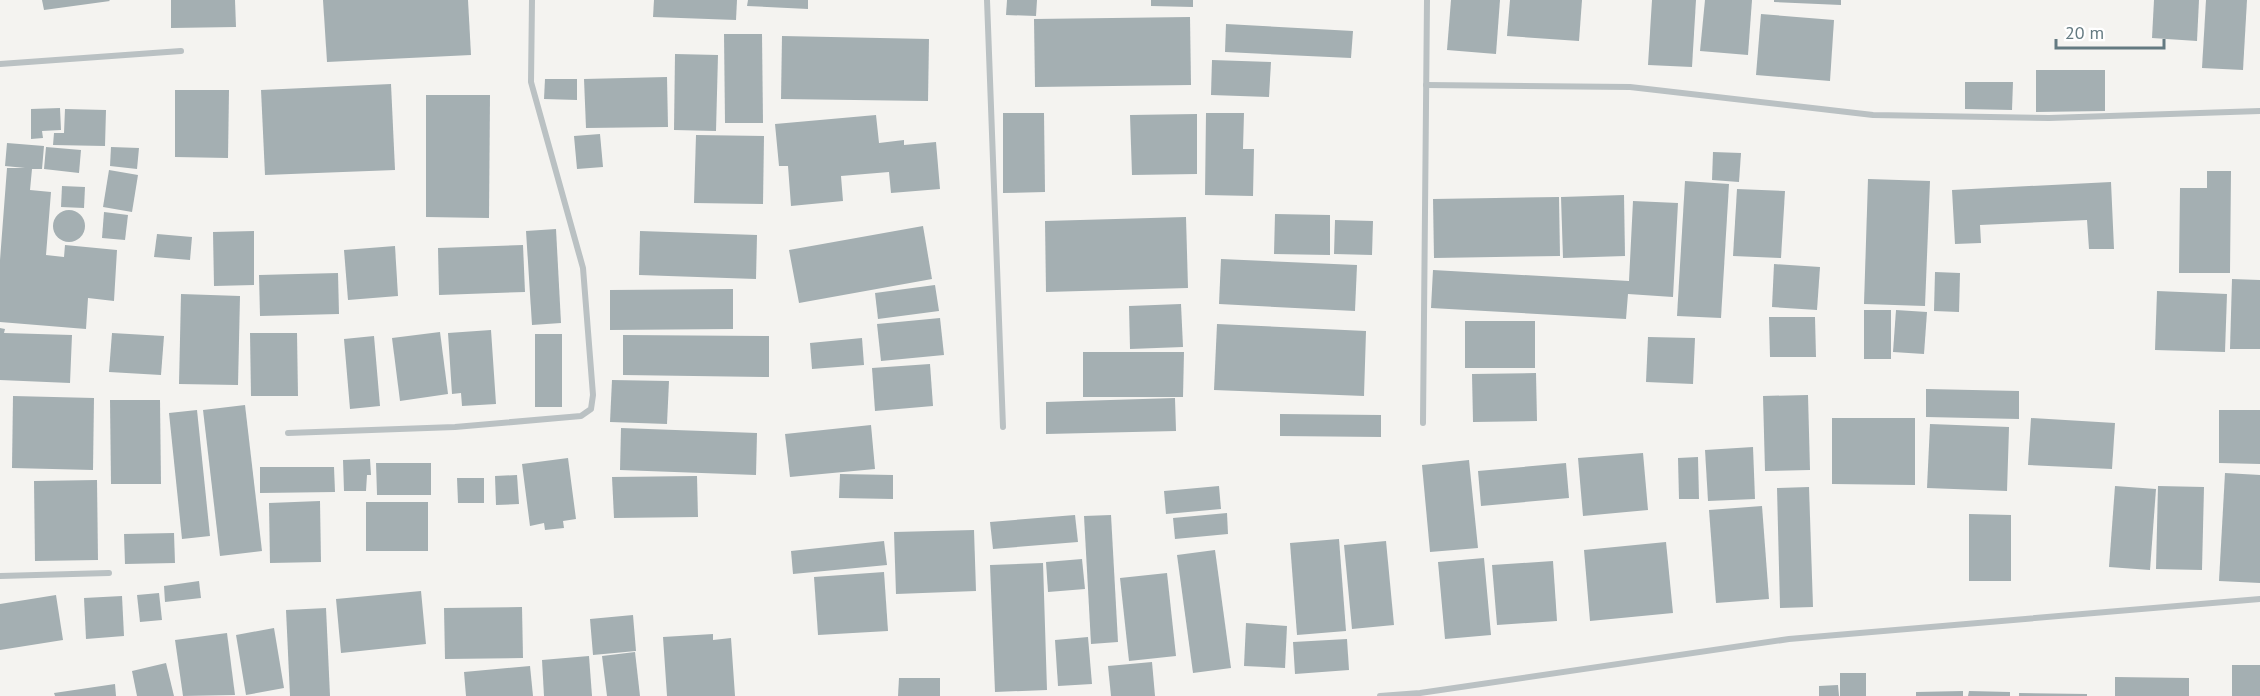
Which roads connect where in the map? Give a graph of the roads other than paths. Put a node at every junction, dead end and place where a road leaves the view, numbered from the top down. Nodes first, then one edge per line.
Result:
1 (531, 0) edge
2 (987, 0) edge
3 (1427, 0) edge
4 (181, 51) dead end
5 (0, 64) edge
6 (1426, 85) junction
7 (2260, 111) edge
8 (1423, 423) dead end
9 (1003, 427) dead end
10 (288, 434) dead end
11 (109, 573) dead end
12 (0, 576) edge
13 (2260, 599) edge
14 (1380, 696) edge

1 - 10 street
2 - 9 street
3 - 6 street
4 - 5 street
6 - 7 street
6 - 8 street
11 - 12 street
13 - 14 street

